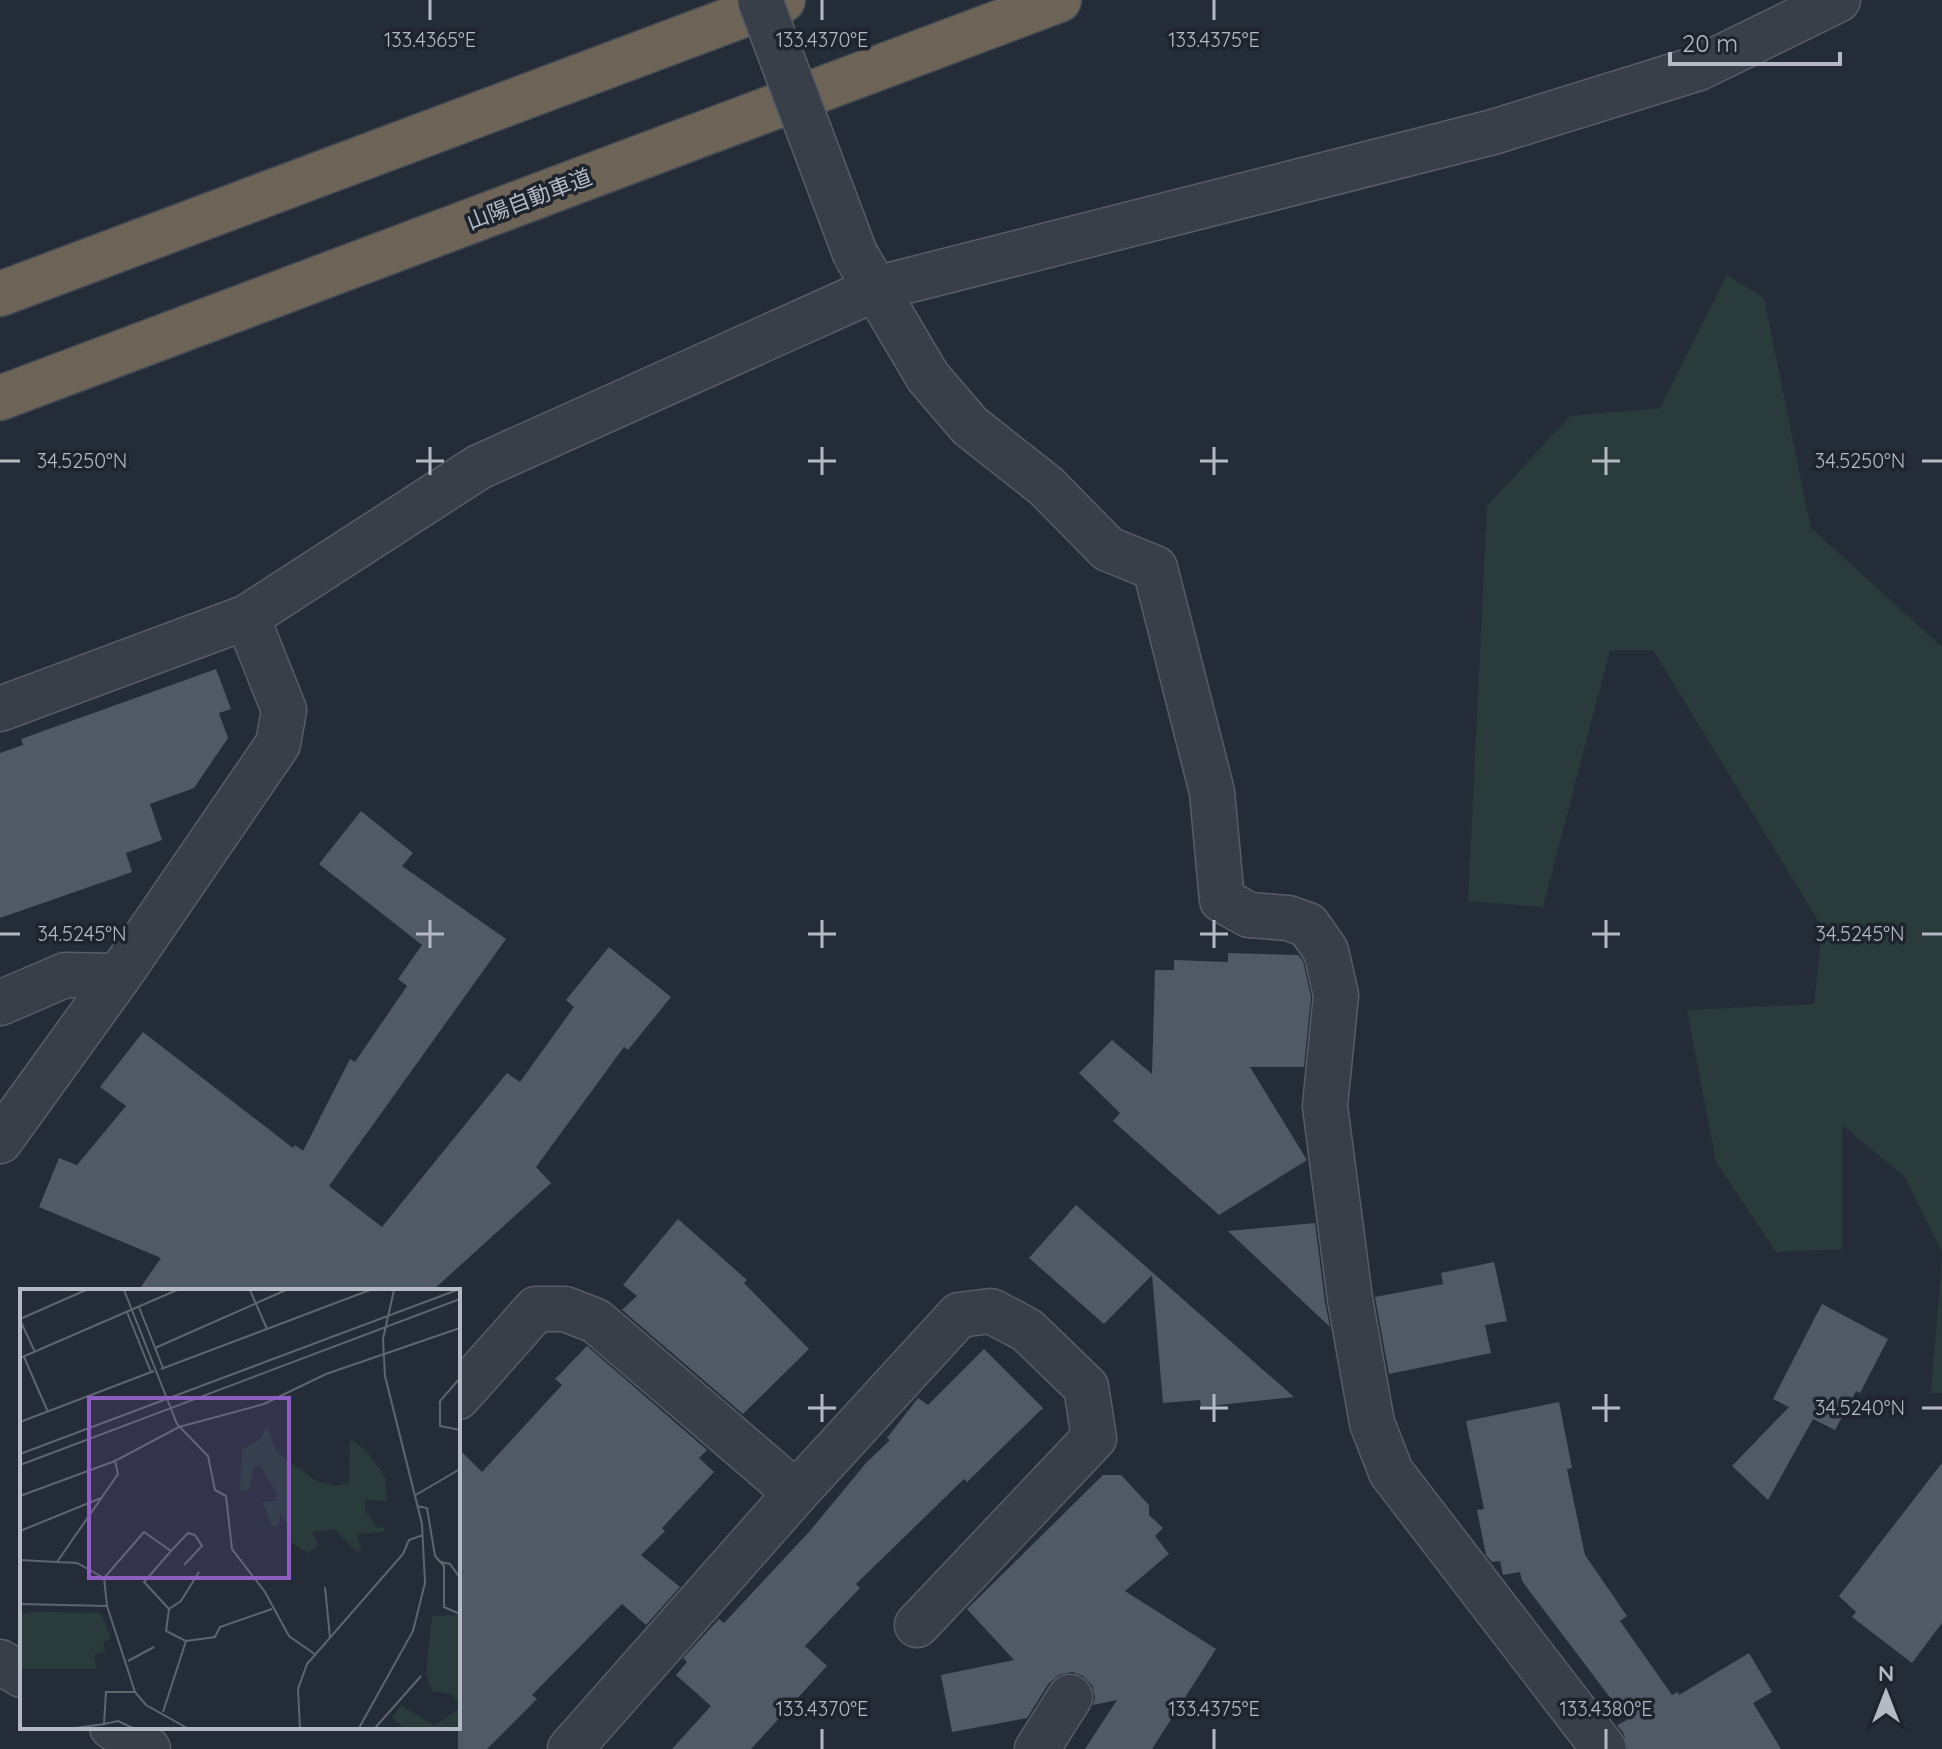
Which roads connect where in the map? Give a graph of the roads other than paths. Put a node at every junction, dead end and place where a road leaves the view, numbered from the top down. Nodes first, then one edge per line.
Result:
1 (760, 0) edge
2 (783, 0) edge
3 (1059, 0) edge
4 (1838, 0) edge
5 (865, 273) junction
6 (0, 294) edge
7 (0, 398) edge
8 (247, 617) junction
9 (0, 709) edge
10 (119, 976) junction
11 (0, 1003) edge
12 (0, 1141) edge
13 (460, 1395) edge
14 (796, 1493) junction
15 (917, 1625) dead end
16 (0, 1662) edge
17 (20, 1674) edge
18 (1070, 1697) dead end
19 (570, 1749) edge
20 (1037, 1749) edge
21 (1604, 1749) edge

1 - 5 street, bridge
2 - 6 highway
3 - 7 highway, 山陽自動車道
4 - 5 street
5 - 8 street
5 - 21 street
8 - 9 street
8 - 10 street
10 - 11 street
10 - 12 street
13 - 14 street
14 - 15 street
14 - 19 street
16 - 17 street
18 - 20 street

